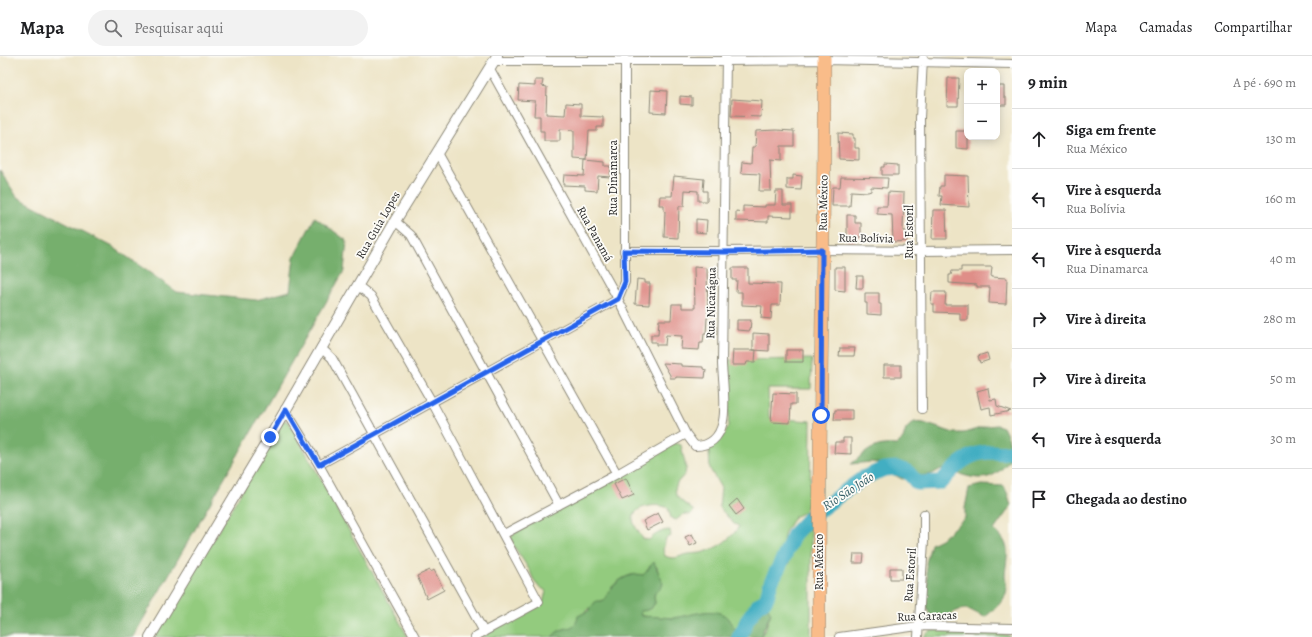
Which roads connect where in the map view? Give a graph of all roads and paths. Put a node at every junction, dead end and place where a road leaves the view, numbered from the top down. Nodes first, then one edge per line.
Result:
1 (625, 58) edge
2 (824, 58) edge
3 (726, 59) edge
4 (923, 59) edge
5 (494, 62) edge
6 (1012, 64) edge
7 (437, 153) junction
8 (395, 221) junction
9 (822, 250) junction
10 (1012, 250) edge
11 (624, 251) junction
12 (921, 251) junction
13 (724, 252) junction
14 (358, 286) junction
15 (618, 299) junction
16 (542, 341) junction
17 (321, 348) junction
18 (486, 372) junction
19 (432, 402) junction
20 (286, 409) junction
21 (922, 409) dead end
22 (374, 434) junction
23 (686, 434) junction
24 (319, 465) junction
25 (617, 474) junction
26 (559, 504) junction
27 (924, 514) dead end
28 (504, 534) junction
29 (918, 626) junction
30 (1012, 628) edge
31 (484, 632) junction
32 (842, 636) edge
33 (150, 637) edge
34 (415, 637) edge
35 (474, 637) edge
36 (819, 637) edge
37 (918, 637) edge

1 - 3 street
1 - 5 street
1 - 11 street, Rua Dinamarca
2 - 3 street
2 - 4 street
2 - 9 main road, Rua México
3 - 13 street, Rua Nicarágua
4 - 6 street
4 - 12 street, Rua Estoril
5 - 7 street, Rua Guia Lopes
5 - 15 street, Rua Panamá
7 - 8 street, Rua Guia Lopes
7 - 16 street
8 - 14 street, Rua Guia Lopes
8 - 18 street
9 - 12 street, Rua Bolívia
9 - 13 street, Rua Bolívia
9 - 36 main road, Rua México
10 - 12 street, Rua Bolívia
11 - 13 street, Rua Bolívia
11 - 15 street, Rua Dinamarca
12 - 21 street, Rua Estoril
13 - 23 street, Rua Nicarágua
14 - 17 street, Rua Guia Lopes
14 - 19 street
15 - 16 street
15 - 23 street, Rua Panamá
16 - 18 street
16 - 25 street
17 - 20 street, Rua Guia Lopes
17 - 22 street
18 - 19 street
18 - 26 street
19 - 22 street
19 - 28 street
20 - 24 street
20 - 33 street, Rua Guia Lopes
22 - 24 street
22 - 31 street
23 - 25 street
24 - 34 street
25 - 26 street
26 - 28 street
27 - 29 street, Rua Estoril
28 - 31 street
29 - 30 street, Rua Caracas
29 - 32 street, Rua Caracas
29 - 37 street, Rua Estoril
31 - 35 street

